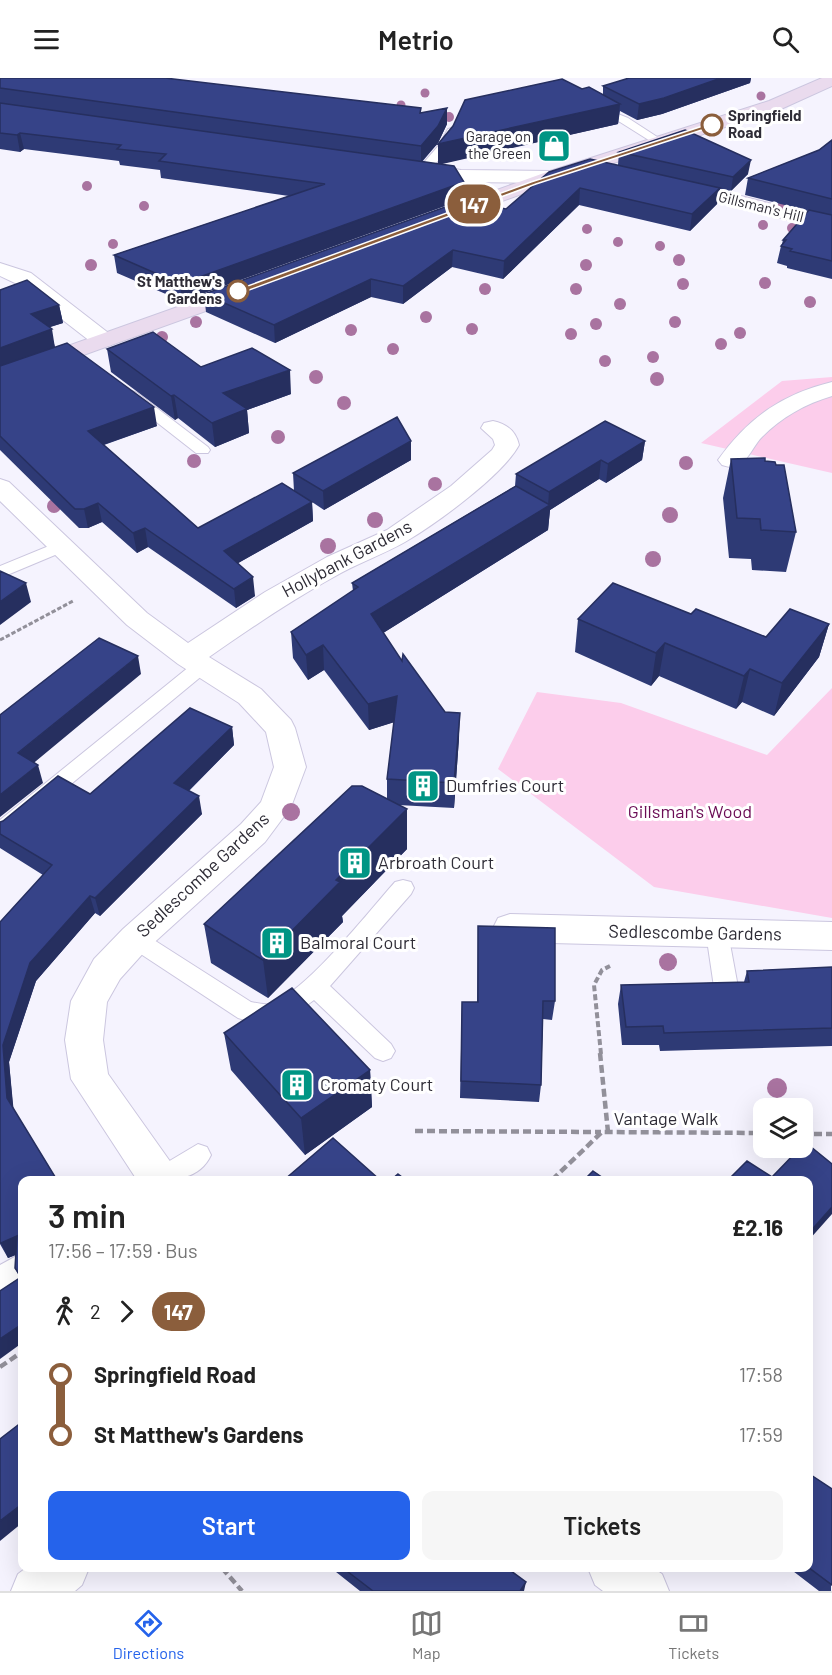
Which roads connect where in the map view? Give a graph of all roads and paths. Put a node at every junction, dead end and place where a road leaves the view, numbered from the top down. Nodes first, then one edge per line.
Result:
1 (832, 80) edge
2 (578, 99) edge
3 (459, 116) edge
4 (658, 142) junction
5 (403, 167) edge
6 (585, 167) junction
7 (424, 170) junction
8 (623, 175) edge
9 (461, 176) junction
10 (551, 177) junction
11 (659, 182) edge
12 (499, 195) junction
13 (832, 225) edge
14 (415, 226) edge
15 (0, 269) edge
16 (263, 282) edge
17 (103, 340) junction
18 (71, 352) junction
19 (89, 365) edge
20 (0, 378) edge
21 (116, 384) edge
22 (832, 389) edge
23 (493, 428) dead end
24 (202, 450) dead end
25 (731, 460) edge
26 (0, 487) edge
27 (61, 546) junction
28 (0, 573) edge
29 (104, 588) junction
30 (0, 640) edge
31 (195, 662) junction
32 (0, 832) edge
33 (403, 888) dead end
34 (486, 927) edge
35 (717, 933) junction
36 (832, 936) edge
37 (135, 939) junction
38 (612, 965) dead end
39 (315, 987) junction
40 (726, 987) edge
41 (383, 1051) dead end
42 (416, 1131) dead end
43 (602, 1132) junction
44 (608, 1132) junction
45 (753, 1133) edge
46 (813, 1134) edge
47 (832, 1134) edge
48 (198, 1155) dead end
49 (157, 1176) edge
50 (166, 1176) edge
51 (556, 1176) edge
52 (18, 1269) edge
53 (0, 1281) edge
54 (18, 1355) edge
55 (0, 1367) edge
56 (60, 1572) edge
57 (225, 1572) edge
58 (618, 1572) edge
59 (35, 1591) edge
60 (242, 1591) edge
61 (645, 1591) edge

1 - 4 street
2 - 4 lane
3 - 7 lane
4 - 6 street
5 - 7 street
6 - 8 street
6 - 10 street
7 - 9 street
9 - 10 street
9 - 12 street
10 - 12 street
11 - 13 street, Gillsman's Hill
12 - 14 street
15 - 17 street
16 - 17 street
17 - 18 street
18 - 19 lane
18 - 20 street
21 - 24 lane
22 - 25 street
23 - 31 street, Hollybank Gardens
26 - 27 street, Sedlescombe Gardens
27 - 28 lane
27 - 29 street, Sedlescombe Gardens
29 - 30 path
29 - 31 street, Sedlescombe Gardens
31 - 32 lane
31 - 37 street, Sedlescombe Gardens
33 - 39 lane
34 - 35 street, Sedlescombe Gardens
35 - 36 street, Sedlescombe Gardens
35 - 40 lane
37 - 39 lane
37 - 49 street, Sedlescombe Gardens
38 - 44 path
39 - 41 lane
42 - 43 path
43 - 44 path, Vantage Walk
43 - 51 path, Vantage Walk
44 - 45 path, Vantage Walk
46 - 47 path
48 - 50 lane
52 - 53 lane
54 - 55 path
56 - 59 street
57 - 60 path
58 - 61 street

